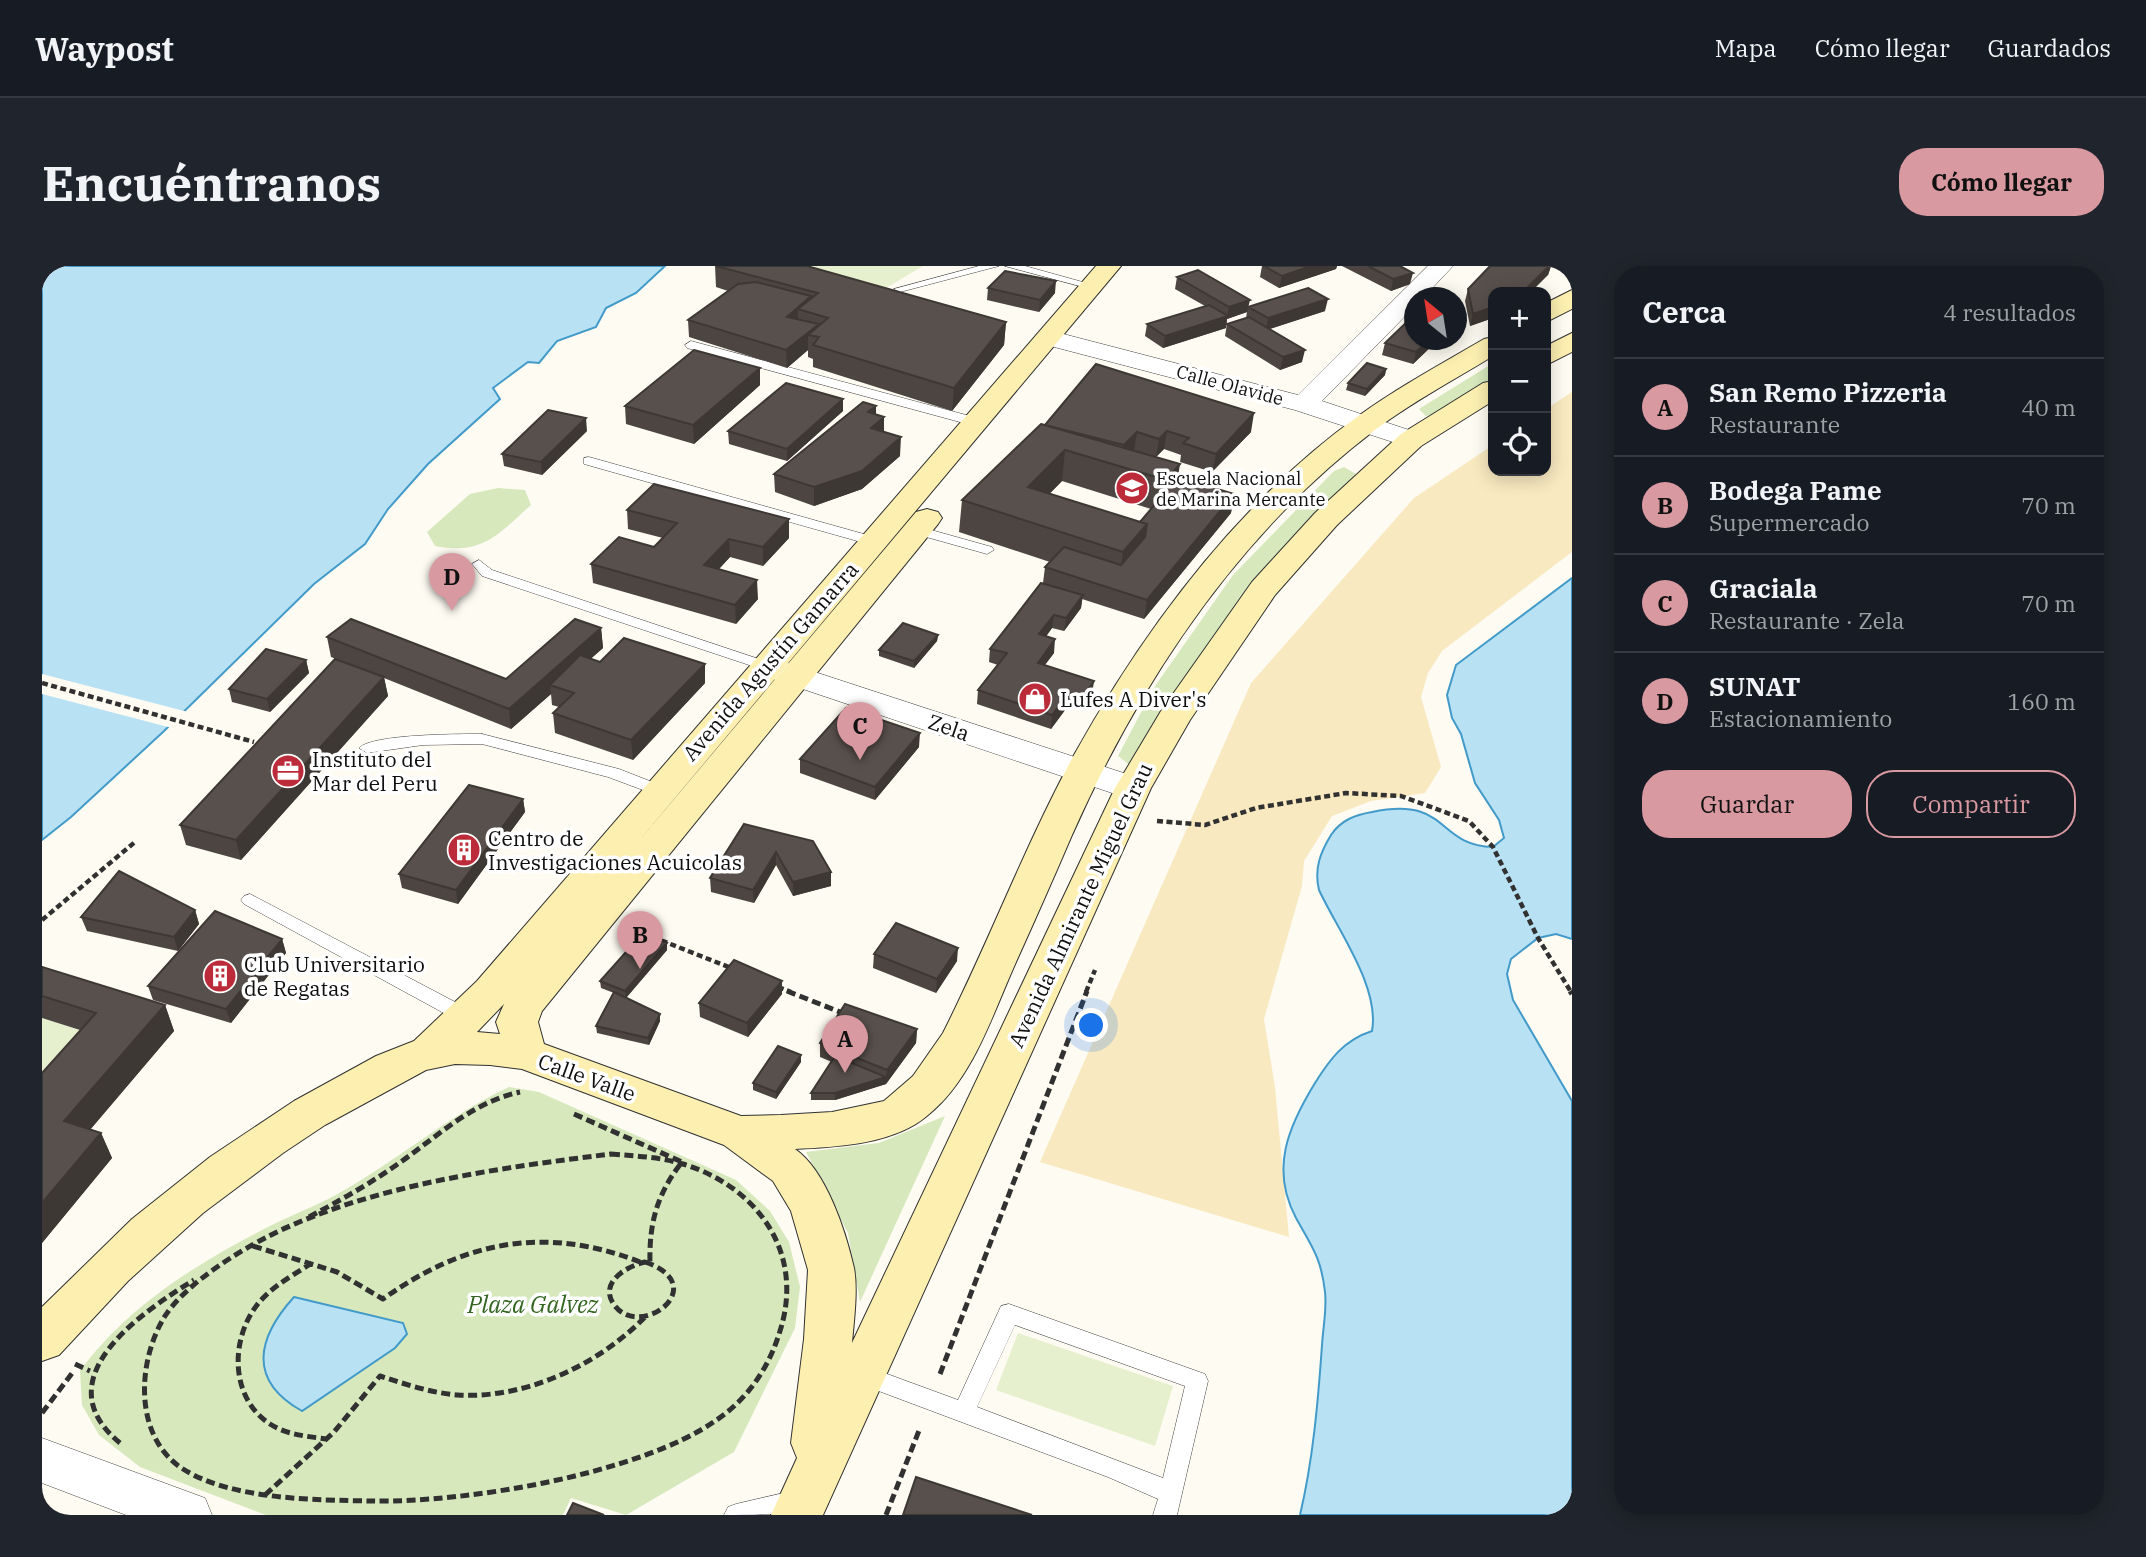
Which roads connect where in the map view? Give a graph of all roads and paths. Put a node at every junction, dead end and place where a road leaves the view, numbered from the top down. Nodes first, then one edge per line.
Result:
1 (992, 266) edge
2 (1011, 266) edge
3 (1136, 266) edge
4 (1441, 266) edge
5 (1028, 268) edge
6 (1100, 276) edge
7 (900, 289) edge
8 (1572, 298) edge
9 (1551, 311) edge
10 (1060, 341) junction
11 (1572, 341) edge
12 (691, 345) edge
13 (1488, 348) edge
14 (1551, 354) edge
15 (1488, 392) edge
16 (1304, 404) junction
17 (976, 422) junction
18 (1365, 424) junction
19 (1410, 440) junction
20 (589, 461) dead end
21 (917, 530) junction
22 (873, 541) junction
23 (987, 550) edge
24 (479, 564) dead end
25 (781, 671) junction
26 (42, 683) edge
27 (254, 742) edge
28 (367, 748) dead end
29 (1082, 773) junction
30 (659, 791) junction
31 (1145, 798) junction
32 (135, 842) dead end
33 (250, 900) dead end
34 (598, 915) junction
35 (42, 920) edge
36 (1098, 961) dead end
37 (737, 971) edge
38 (775, 986) edge
39 (1572, 994) edge
40 (851, 1016) edge
41 (469, 1017) junction
42 (428, 1053) junction
43 (527, 1075) junction
44 (562, 1109) dead end
45 (740, 1133) junction
46 (682, 1162) junction
47 (299, 1223) junction
48 (252, 1246) junction
49 (640, 1262) junction
50 (313, 1263) junction
51 (650, 1263) junction
52 (207, 1272) junction
53 (645, 1317) junction
54 (42, 1340) edge
55 (78, 1366) dead end
56 (860, 1374) junction
57 (930, 1402) junction
58 (42, 1413) edge
59 (964, 1414) junction
60 (326, 1439) junction
61 (124, 1445) dead end
62 (42, 1460) edge
63 (164, 1465) dead end
64 (186, 1493) edge
65 (265, 1495) junction
66 (804, 1497) edge
67 (1168, 1504) edge
68 (736, 1515) edge
69 (886, 1515) edge

1 - 7 lane
2 - 5 lane
3 - 10 main road, Avenida Agustín Gamarra
4 - 16 street
5 - 6 lane
6 - 10 main road, Avenida Agustín Gamarra
8 - 9 main road
10 - 16 street, Calle Olavide
10 - 17 main road, Avenida Agustín Gamarra
10 - 21 main road, Avenida Agustín Gamarra
11 - 14 main road
12 - 17 lane
13 - 18 main road
15 - 19 main road, Avenida Almirante Miguel Grau
16 - 18 street, Calle Olavide
17 - 22 main road, Avenida Agustín Gamarra
18 - 19 street, Calle Olavide
18 - 29 main road
19 - 31 main road, Avenida Almirante Miguel Grau
20 - 22 lane
21 - 23 lane
21 - 25 main road, Avenida Agustín Gamarra
22 - 25 main road, Avenida Agustín Gamarra
24 - 25 lane
25 - 29 street, Zela
25 - 30 main road, Avenida Agustín Gamarra
25 - 34 main road, Avenida Agustín Gamarra
26 - 27 path
28 - 30 lane
29 - 31 street, Zela
29 - 45 main road
30 - 41 main road, Avenida Agustín Gamarra
31 - 39 path
31 - 56 main road, Avenida Almirante Miguel Grau
32 - 35 path
33 - 41 lane
34 - 37 path
34 - 43 main road, Avenida Agustín Gamarra
36 - 57 path
38 - 40 path
41 - 42 main road, Avenida Agustín Gamarra
42 - 43 main road, Calle Valle
42 - 54 main road
43 - 45 main road, Calle Valle
43 - 47 path
44 - 46 path
45 - 66 main road
46 - 47 path
46 - 51 path
46 - 65 path
47 - 48 path
48 - 50 path
48 - 52 path
49 - 50 path
49 - 51 path
49 - 53 path
50 - 60 path
51 - 53 path
52 - 61 path
52 - 64 path
53 - 60 path
55 - 58 path
56 - 57 lane
56 - 66 main road, Avenida Almirante Miguel Grau
57 - 59 lane
57 - 69 path
59 - 67 lane
59 - 67 lane
60 - 65 path
62 - 64 street
63 - 64 path
64 - 65 path
66 - 68 lane

